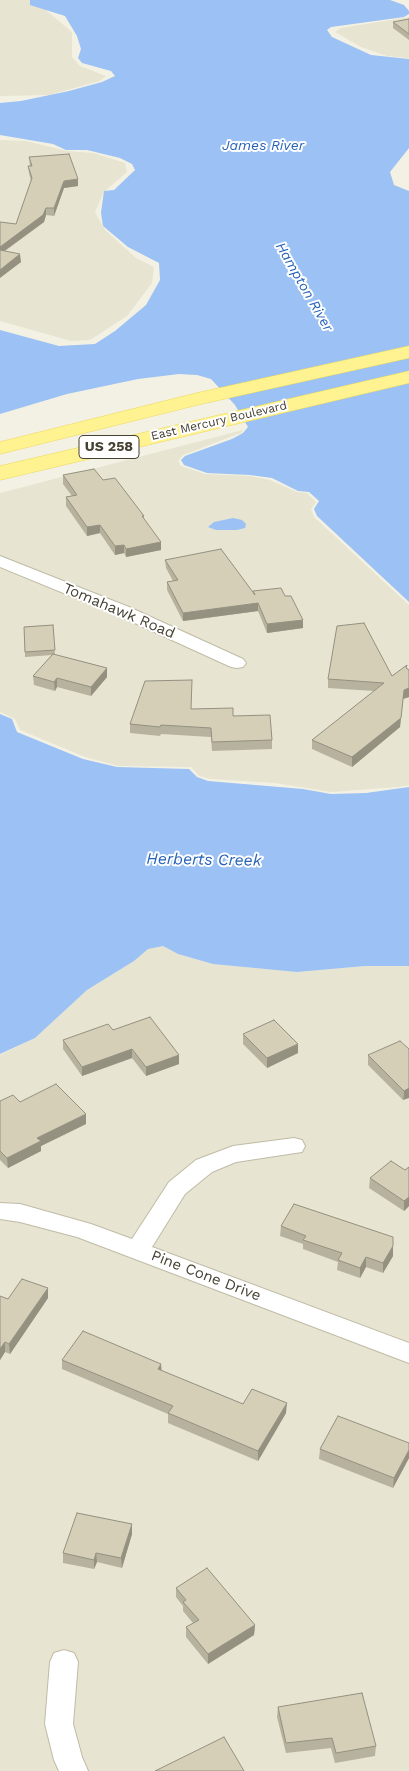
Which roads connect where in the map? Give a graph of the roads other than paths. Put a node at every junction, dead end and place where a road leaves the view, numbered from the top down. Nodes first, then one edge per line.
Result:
1 (409, 352) edge
2 (409, 377) edge
3 (0, 448) edge
4 (0, 473) edge
5 (0, 561) edge
6 (237, 663) dead end
7 (294, 1146) dead end
8 (0, 1211) edge
9 (138, 1250) junction
10 (409, 1353) edge
11 (64, 1662) dead end
12 (74, 1771) edge

1 - 3 main road, East Mercury Boulevard / US 258
2 - 4 main road, East Mercury Boulevard / US 258
5 - 6 street, Tomahawk Road
7 - 9 street
8 - 9 street, Pine Cone Drive
9 - 10 street, Pine Cone Drive
11 - 12 street

